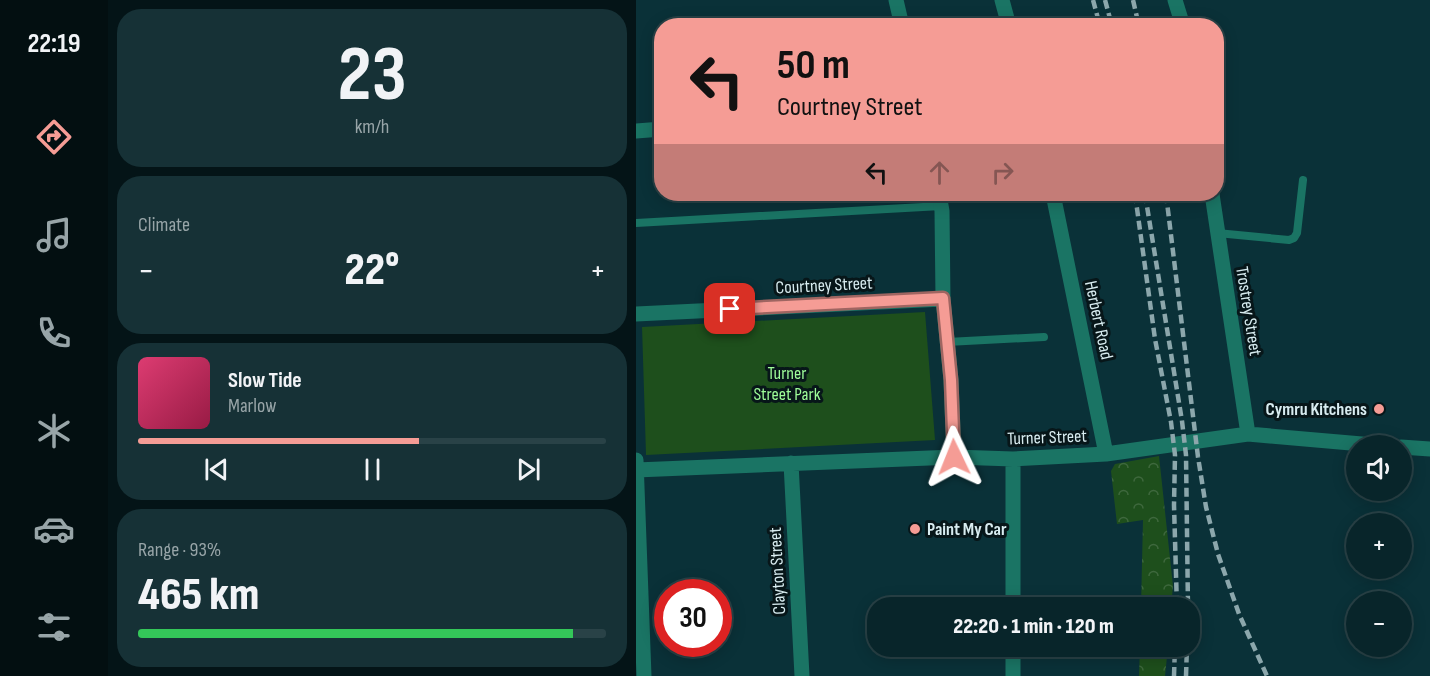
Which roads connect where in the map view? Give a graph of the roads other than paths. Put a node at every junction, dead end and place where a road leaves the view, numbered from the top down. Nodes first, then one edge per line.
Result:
1 (896, 0) edge
2 (1002, 0) edge
3 (1175, 0) edge
4 (900, 18) edge
5 (1007, 18) edge
6 (1181, 18) edge
7 (654, 130) edge
8 (636, 131) edge
9 (1304, 180) dead end
10 (927, 201) edge
11 (940, 201) edge
12 (1054, 201) edge
13 (1213, 201) edge
14 (636, 223) edge
15 (1217, 233) junction
16 (943, 298) junction
17 (636, 314) edge
18 (1044, 338) dead end
19 (947, 342) junction
20 (1248, 434) junction
21 (1346, 443) edge
22 (1412, 447) edge
23 (1430, 448) edge
24 (1106, 454) junction
25 (954, 457) junction
26 (1013, 459) junction
27 (636, 460) edge
28 (790, 463) junction
29 (636, 470) edge
30 (1013, 597) edge
31 (1013, 657) edge
32 (644, 676) edge
33 (802, 676) edge
34 (1013, 676) edge

1 - 4 street
2 - 5 street
3 - 6 street
7 - 8 street
9 - 15 lane
10 - 14 lane
11 - 16 street
12 - 24 street, Herbert Road
13 - 15 street, Trostrey Street
15 - 20 street, Trostrey Street
16 - 17 street, Courtney Street
16 - 19 street
18 - 19 lane
19 - 25 street
20 - 21 street, Turner Street
20 - 24 street, Turner Street
22 - 23 street
24 - 26 street, Turner Street
25 - 26 street, Turner Street
25 - 28 street, Turner Street
26 - 30 street
27 - 29 street
28 - 29 street, Turner Street
28 - 33 street, Clayton Street
29 - 32 street
31 - 34 street

